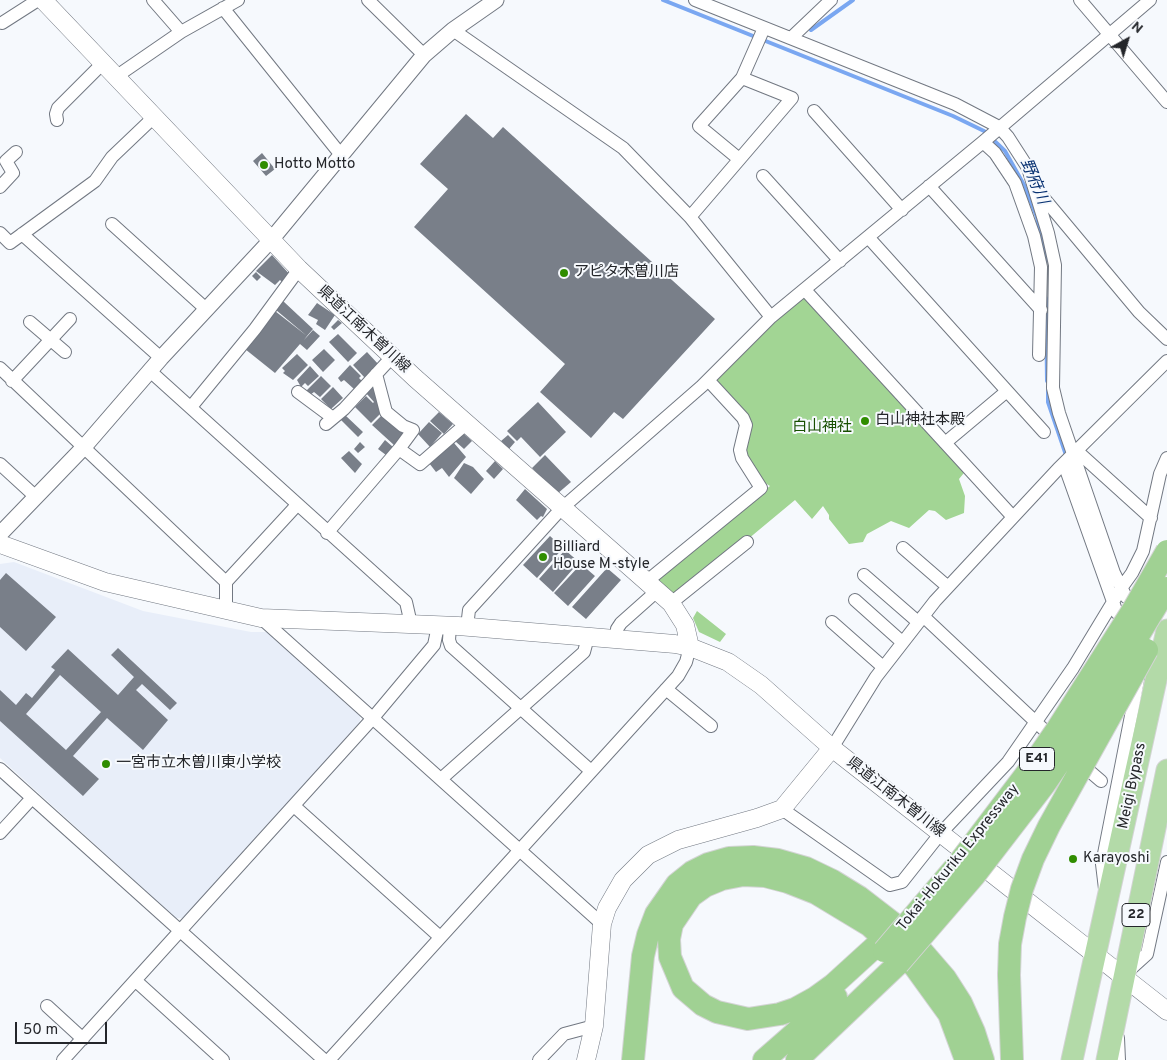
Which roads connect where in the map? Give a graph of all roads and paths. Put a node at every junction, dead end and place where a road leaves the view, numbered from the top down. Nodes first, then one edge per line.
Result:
1 (38, 0) edge
2 (43, 0) edge
3 (153, 0) edge
4 (238, 0) edge
5 (368, 0) edge
6 (496, 0) edge
7 (695, 0) edge
8 (831, 0) edge
9 (1080, 0) edge
10 (1150, 0) edge
11 (223, 8) junction
12 (177, 9) dead end
13 (2, 23) dead end
14 (177, 28) junction
15 (453, 30) junction
16 (1109, 34) junction
17 (761, 36) junction
18 (791, 38) junction
19 (424, 55) junction
20 (104, 62) junction
21 (117, 76) junction
22 (742, 78) junction
23 (1167, 102) edge
24 (814, 111) dead end
25 (155, 116) junction
26 (57, 120) dead end
27 (990, 135) junction
28 (16, 152) dead end
29 (341, 155) junction
30 (739, 158) junction
31 (763, 176) dead end
32 (929, 186) junction
33 (1034, 186) junction
34 (0, 187) edge
35 (902, 210) junction
36 (690, 217) junction
37 (112, 224) dead end
38 (0, 234) edge
39 (22, 234) junction
40 (868, 237) junction
41 (271, 240) junction
42 (840, 261) junction
43 (299, 269) junction
44 (805, 290) junction
45 (206, 309) junction
46 (1041, 310) junction
47 (771, 317) junction
48 (70, 319) dead end
49 (30, 322) dead end
50 (1167, 339) edge
51 (50, 340) junction
52 (65, 352) dead end
53 (1039, 355) dead end
54 (392, 357) junction
55 (161, 358) junction
56 (1167, 361) edge
57 (0, 368) edge
58 (150, 371) junction
59 (376, 374) junction
60 (708, 380) junction
61 (12, 381) junction
62 (1007, 391) junction
63 (298, 392) dead end
64 (191, 408) junction
65 (466, 424) junction
66 (1044, 432) dead end
67 (945, 443) junction
68 (84, 447) junction
69 (399, 449) junction
70 (1167, 458) edge
71 (1071, 459) junction
72 (0, 464) edge
73 (36, 497) junction
74 (297, 505) junction
75 (561, 509) junction
76 (1013, 517) junction
77 (1150, 518) junction
78 (328, 533) junction
79 (0, 534) edge
80 (747, 542) dead end
81 (0, 544) edge
82 (903, 548) dead end
83 (1167, 551) edge
84 (1167, 558) edge
85 (1132, 573) junction
86 (864, 575) dead end
87 (1145, 576) dead end
88 (226, 582) junction
89 (651, 587) junction
90 (948, 587) junction
91 (1167, 588) edge
92 (1124, 592) junction
93 (855, 600) dead end
94 (671, 603) junction
95 (1115, 607) junction
96 (226, 611) junction
97 (1167, 614) edge
98 (261, 618) junction
99 (920, 619) junction
100 (832, 622) dead end
101 (411, 624) junction
102 (452, 627) junction
103 (1167, 630) edge
104 (588, 637) junction
105 (617, 639) junction
106 (902, 642) junction
107 (690, 647) junction
108 (883, 667) junction
109 (666, 689) junction
110 (520, 707) junction
111 (372, 719) junction
112 (1036, 721) junction
113 (711, 726) dead end
114 (832, 748) junction
115 (0, 769) edge
116 (1167, 770) edge
117 (591, 771) junction
118 (441, 779) junction
119 (1101, 781) dead end
120 (32, 798) junction
121 (1163, 801) edge
122 (294, 806) junction
123 (782, 808) junction
124 (0, 833) edge
125 (940, 834) junction
126 (520, 850) junction
127 (1167, 862) edge
128 (1164, 895) edge
129 (1107, 906) junction
130 (602, 924) junction
131 (182, 931) junction
132 (440, 937) junction
133 (886, 953) junction
134 (1095, 955) junction
135 (1122, 977) junction
136 (136, 981) junction
137 (47, 1006) dead end
138 (1167, 1011) edge
139 (1116, 1013) junction
140 (594, 1026) junction
141 (83, 1038) junction
142 (63, 1060) edge
143 (223, 1060) edge
144 (324, 1060) edge
145 (329, 1060) edge
146 (539, 1060) edge
147 (586, 1060) edge
148 (632, 1060) edge
149 (764, 1060) edge
150 (797, 1060) edge
151 (966, 1060) edge
152 (983, 1060) edge
153 (1012, 1060) edge
154 (1072, 1060) edge
155 (1107, 1060) edge
156 (1119, 1060) edge

1 - 13 street
2 - 20 main road, 県道江南木曽川線
3 - 14 street
4 - 11 street
5 - 19 street
6 - 15 street
7 - 17 street
8 - 18 street
9 - 16 street
10 - 16 street
11 - 14 street
11 - 29 street
12 - 14 street
14 - 21 street
15 - 19 street
15 - 36 street
16 - 23 street
16 - 27 street
17 - 18 street
17 - 22 street
18 - 27 street
19 - 29 street
20 - 21 main road, 県道江南木曽川線
20 - 26 street
21 - 25 main road, 県道江南木曽川線
22 - 30 street
22 - 30 street
24 - 35 street
25 - 39 street
25 - 41 main road, 県道江南木曽川線
27 - 32 street
27 - 33 street
27 - 46 street
28 - 34 street
29 - 41 street
30 - 36 street
31 - 42 street
32 - 35 street
32 - 46 street
33 - 50 street
33 - 71 street
35 - 40 street
36 - 47 street
37 - 45 street
38 - 39 street
39 - 55 street
40 - 42 street
40 - 62 street
41 - 43 main road, 県道江南木曽川線
41 - 45 street
42 - 44 street
43 - 54 main road, 県道江南木曽川線
43 - 64 street
44 - 47 street
44 - 67 street
45 - 55 street
46 - 53 street
47 - 60 street
48 - 51 street
49 - 51 street
51 - 52 street
51 - 61 street
54 - 59 street
54 - 65 main road, 県道江南木曽川線
55 - 58 street
56 - 71 street
57 - 61 street
58 - 64 street
58 - 68 street
59 - 63 street
59 - 69 street
60 - 75 street
60 - 89 street
61 - 68 street
62 - 66 street
62 - 67 street
64 - 74 street
65 - 69 street
65 - 75 main road, 県道江南木曽川線
67 - 76 street
68 - 73 street
68 - 88 street
69 - 78 street
70 - 77 street
71 - 76 street
71 - 77 street
71 - 92 street
71 - 95 street
72 - 73 street
73 - 79 street
74 - 78 street
74 - 88 street
75 - 89 main road, 県道江南木曽川線
75 - 102 street
76 - 90 street
77 - 85 street
78 - 101 street
80 - 94 street
81 - 96 main road, 県道江南木曽川線
82 - 90 street
83 - 133 highway, Tokai-Hokuriku Expressway / E41, bridge
84 - 129 street
85 - 87 street
85 - 92 street
86 - 99 street
88 - 96 street
89 - 94 main road, 県道江南木曽川線
89 - 105 street
90 - 99 street
91 - 133 highway, Tokai-Hokuriku Expressway / E41, bridge
92 - 95 street
93 - 106 street
94 - 107 main road, 県道江南木曽川線
95 - 112 street
96 - 98 main road, 県道江南木曽川線
97 - 153 highway, bridge
98 - 101 main road, 県道江南木曽川線
98 - 111 street
99 - 106 street
99 - 112 street
100 - 108 street
101 - 102 main road, 県道江南木曽川線
102 - 104 main road, 県道江南木曽川線
102 - 110 street
102 - 111 street
103 - 129 highway, Meigi Bypass / 22
104 - 105 main road, 県道江南木曽川線
104 - 110 street
105 - 107 main road, 県道江南木曽川線
106 - 108 street
107 - 109 street
107 - 114 main road, 県道江南木曽川線
108 - 114 street
109 - 113 street
109 - 117 street
110 - 117 street
110 - 118 street
111 - 118 street
111 - 122 street
112 - 119 street
112 - 125 street
114 - 123 main road
114 - 125 main road, 県道江南木曽川線
115 - 120 street
116 - 121 highway, Meigi Bypass / 22
117 - 126 street
118 - 126 street
120 - 124 street
120 - 131 street
121 - 135 highway, Meigi Bypass / 22
122 - 131 street
122 - 132 street
123 - 125 street
123 - 130 main road
125 - 134 main road, 県道江南木曽川線
126 - 130 street
126 - 132 street
127 - 128 street
128 - 135 street
129 - 134 highway, Meigi Bypass / 22
130 - 140 main road
131 - 136 street
131 - 144 street
132 - 145 street
133 - 149 highway, Tokai-Hokuriku Expressway / E41
133 - 150 highway, Tokai-Hokuriku Expressway / E41
133 - 151 highway
134 - 135 main road, 県道江南木曽川線
134 - 154 highway, Meigi Bypass / 22
135 - 138 main road, 県道江南木曽川線
135 - 139 highway, Meigi Bypass / 22
136 - 141 street
136 - 143 street
137 - 141 street
139 - 155 highway, Meigi Bypass / 22
139 - 156 street
140 - 146 street
140 - 147 main road
141 - 142 street
148 - 152 highway

